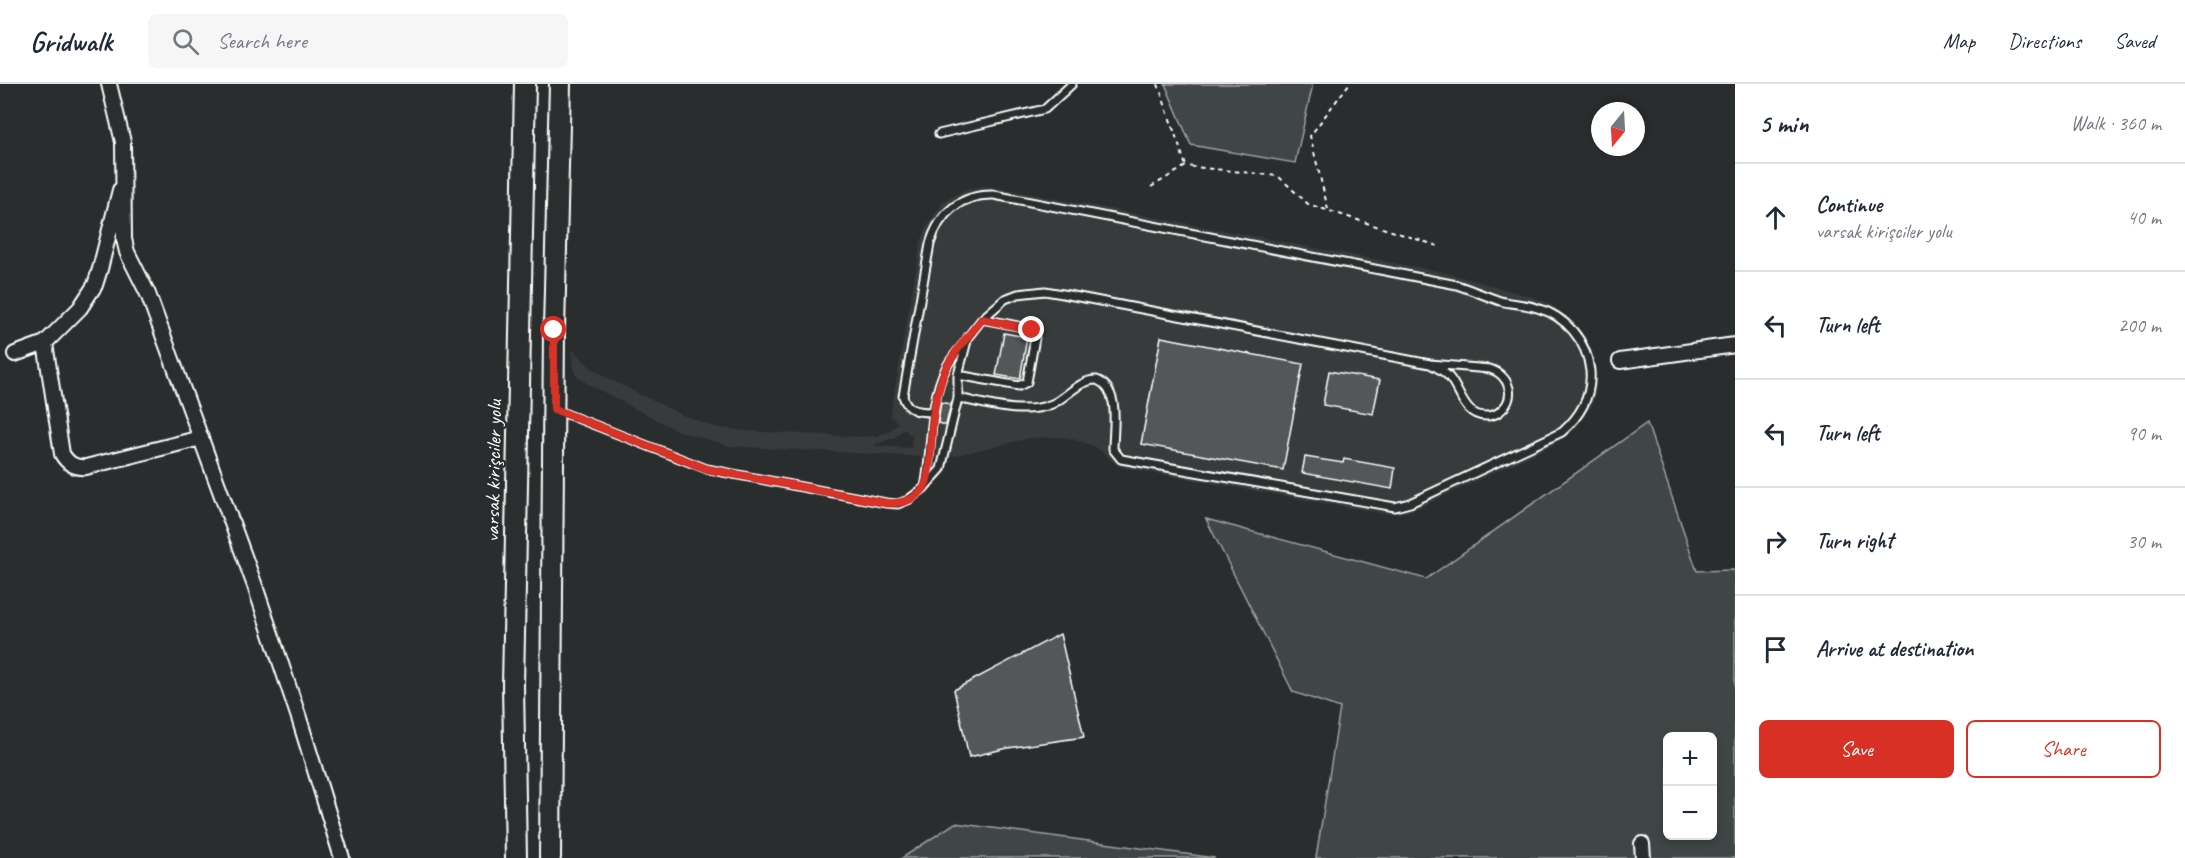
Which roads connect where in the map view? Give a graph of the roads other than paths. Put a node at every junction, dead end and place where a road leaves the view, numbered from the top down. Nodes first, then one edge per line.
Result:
1 (110, 84) edge
2 (525, 84) edge
3 (560, 84) edge
4 (1072, 84) edge
5 (939, 134) dead end
6 (124, 180) junction
7 (982, 319) junction
8 (968, 337) junction
9 (45, 343) junction
10 (1735, 345) edge
11 (15, 354) dead end
12 (1620, 362) dead end
13 (1430, 364) junction
14 (958, 375) junction
15 (958, 398) junction
16 (554, 409) junction
17 (934, 412) junction
18 (201, 438) junction
19 (924, 488) junction
20 (342, 858) edge
21 (516, 858) edge
22 (550, 858) edge

1 - 6 street
2 - 21 street, varsak kirişciler yolu
3 - 16 street
4 - 5 lane
6 - 9 street
6 - 18 street
7 - 8 lane
7 - 13 lane
7 - 14 lane
8 - 14 lane
8 - 17 lane
9 - 11 street
9 - 18 street
10 - 12 street
13 - 13 lane
14 - 15 lane
15 - 17 lane
15 - 19 lane
16 - 19 lane
16 - 22 street
17 - 19 lane
18 - 20 street

